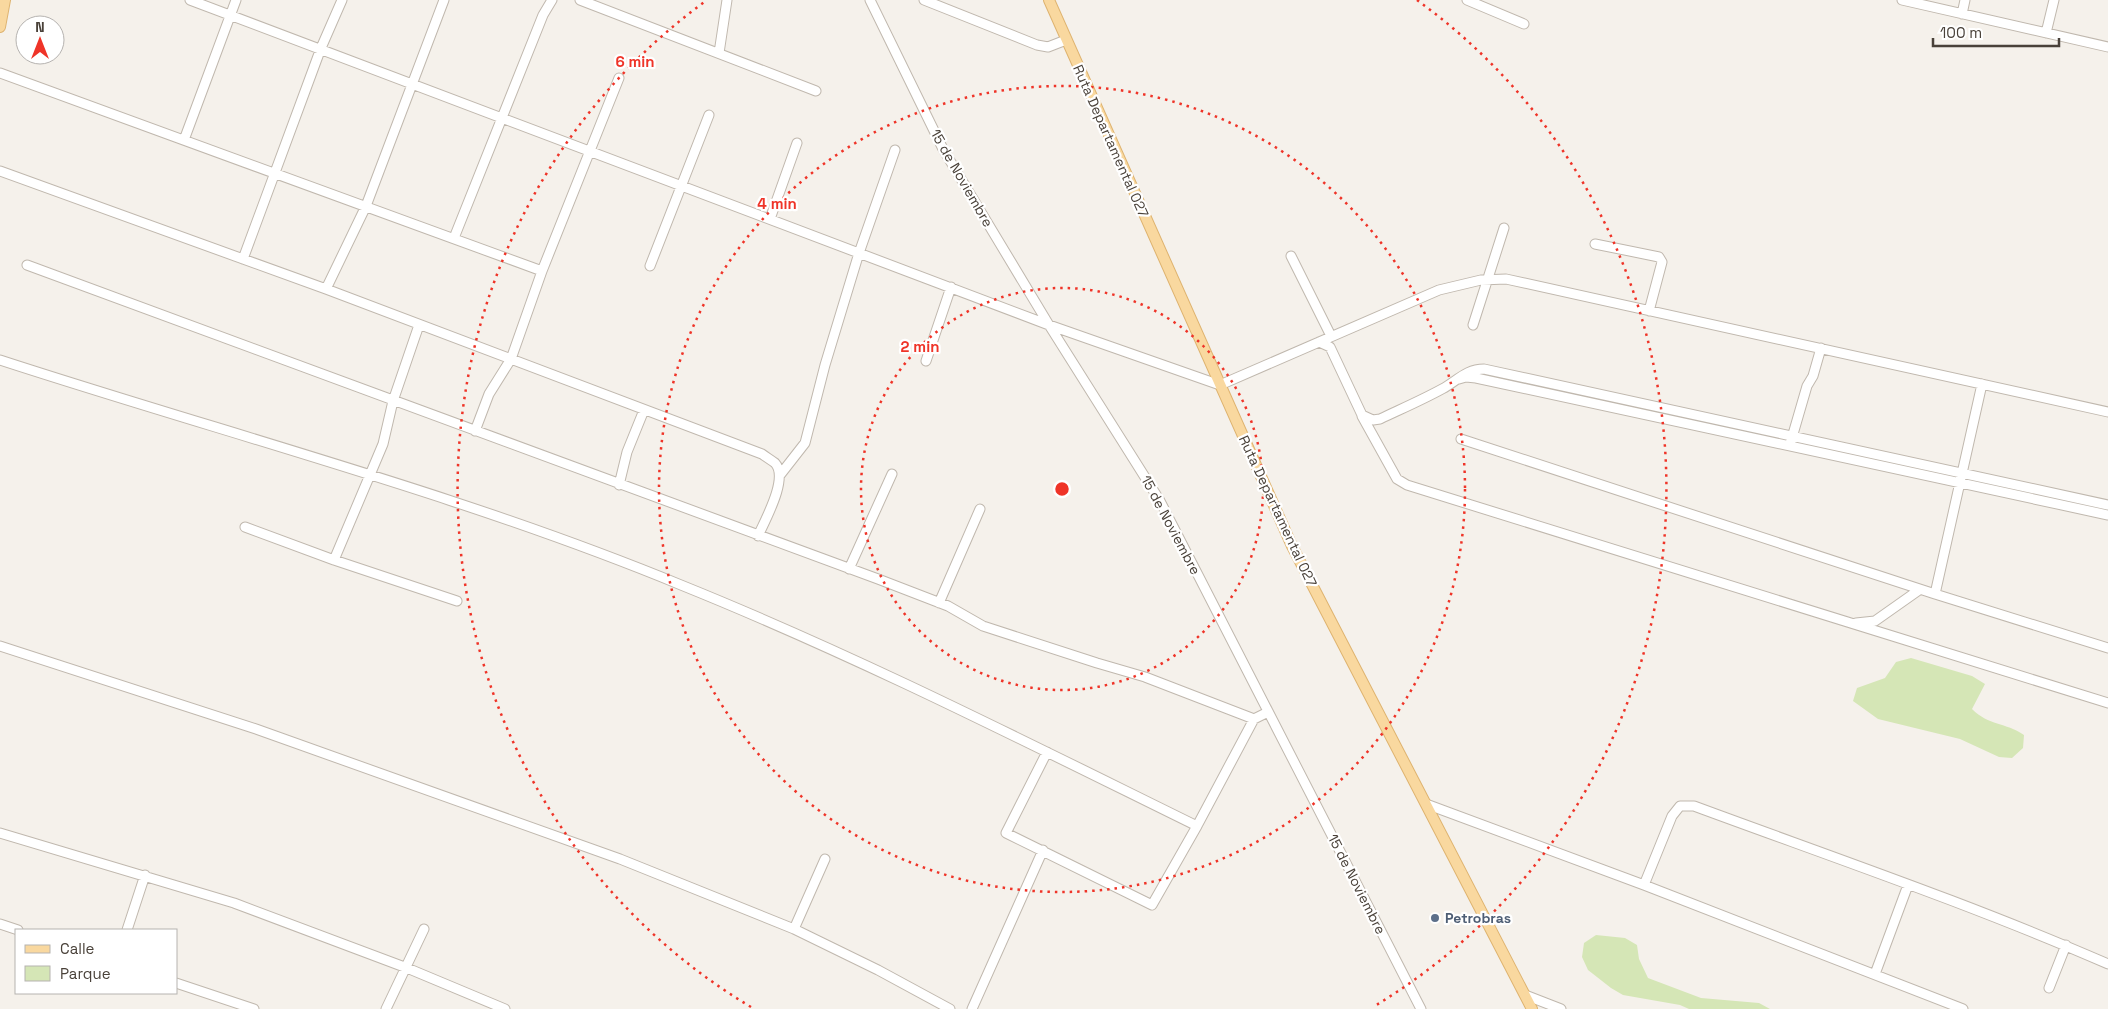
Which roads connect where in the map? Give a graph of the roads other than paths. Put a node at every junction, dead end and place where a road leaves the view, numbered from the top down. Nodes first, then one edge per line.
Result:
1 (5, 0) edge
2 (190, 0) edge
3 (236, 0) edge
4 (342, 0) edge
5 (444, 0) edge
6 (552, 0) edge
7 (580, 0) edge
8 (727, 0) edge
9 (870, 0) edge
10 (924, 0) edge
11 (1049, 0) edge
12 (1467, 0) edge
13 (1902, 0) edge
14 (1965, 0) edge
15 (2054, 0) edge
16 (1962, 14) junction
17 (231, 16) junction
18 (1524, 24) dead end
19 (0, 27) edge
20 (2046, 33) junction
21 (1066, 40) junction
22 (2108, 47) edge
23 (320, 49) junction
24 (718, 53) junction
25 (0, 73) edge
26 (619, 78) dead end
27 (412, 84) junction
28 (816, 91) dead end
29 (709, 115) dead end
30 (502, 118) junction
31 (184, 140) junction
32 (797, 143) dead end
33 (895, 150) dead end
34 (589, 151) junction
35 (0, 171) edge
36 (275, 173) junction
37 (682, 186) junction
38 (366, 206) junction
39 (770, 219) junction
40 (1504, 228) dead end
41 (454, 238) junction
42 (1595, 244) dead end
43 (859, 253) junction
44 (1291, 256) dead end
45 (242, 259) junction
46 (27, 264) dead end
47 (650, 266) dead end
48 (542, 271) junction
49 (1489, 279) junction
50 (951, 287) junction
51 (326, 289) junction
52 (1649, 310) junction
53 (419, 325) junction
54 (1048, 325) junction
55 (1473, 325) dead end
56 (1331, 336) junction
57 (1319, 342) junction
58 (1821, 348) junction
59 (511, 359) junction
60 (0, 360) edge
61 (926, 361) dead end
62 (1982, 384) junction
63 (1220, 385) junction
64 (393, 401) junction
65 (644, 410) junction
66 (2108, 412) edge
67 (1362, 415) junction
68 (475, 431) junction
69 (1461, 438) dead end
70 (1791, 441) junction
71 (370, 473) junction
72 (892, 474) dead end
73 (780, 475) junction
74 (1961, 478) junction
75 (619, 485) junction
76 (2108, 505) edge
77 (980, 509) dead end
78 (2108, 515) edge
79 (244, 526) dead end
80 (758, 536) junction
81 (334, 560) junction
82 (849, 569) junction
83 (1919, 590) junction
84 (1935, 594) junction
85 (457, 601) dead end
86 (939, 602) junction
87 (1843, 622) junction
88 (0, 646) edge
89 (2108, 648) edge
90 (2108, 703) edge
91 (1268, 712) junction
92 (1254, 719) junction
93 (1046, 752) junction
94 (1426, 804) junction
95 (1197, 826) junction
96 (0, 833) edge
97 (1043, 850) junction
98 (824, 859) dead end
99 (145, 875) junction
100 (1644, 884) junction
101 (1908, 885) junction
102 (0, 924) edge
103 (15, 929) edge
104 (127, 929) edge
105 (424, 929) dead end
106 (794, 929) junction
107 (2066, 945) junction
108 (2108, 964) edge
109 (406, 968) junction
110 (1875, 974) junction
111 (178, 984) edge
112 (2049, 988) dead end
113 (1525, 995) junction
114 (254, 1009) edge
115 (386, 1009) edge
116 (505, 1009) edge
117 (950, 1009) edge
118 (972, 1009) edge
119 (1421, 1009) edge
120 (1532, 1009) edge
121 (1561, 1009) edge
122 (1963, 1009) edge

1 - 19 main road
2 - 17 street
3 - 17 street
4 - 23 street
5 - 27 street
6 - 30 street
7 - 24 street
8 - 24 street
9 - 54 street, 15 de Noviembre
10 - 21 street
11 - 21 main road, Ruta Departamental 027
12 - 18 street
13 - 16 street
14 - 16 street
15 - 20 street
16 - 20 street
17 - 23 street
17 - 31 street
20 - 22 street
21 - 63 main road, Ruta Departamental 027
23 - 27 street
23 - 36 street
24 - 28 street
25 - 31 street
26 - 34 street
27 - 30 street
27 - 38 street
29 - 37 street
30 - 34 street
30 - 41 street
31 - 36 street
32 - 39 street
33 - 43 street
34 - 37 street
34 - 48 street
35 - 45 street
36 - 38 street
36 - 45 street
37 - 39 street
37 - 47 street
38 - 41 street
38 - 51 street
39 - 43 street
40 - 49 street
41 - 48 street
42 - 52 street
43 - 50 street
43 - 73 street
44 - 56 street
45 - 51 street
46 - 64 street
48 - 59 street
49 - 52 street
49 - 55 street
49 - 56 street
50 - 54 street
50 - 61 street
51 - 53 street
52 - 58 street
53 - 59 street
53 - 64 street
54 - 63 street
54 - 91 street, 15 de Noviembre
56 - 57 street
57 - 63 street
57 - 67 street
58 - 62 street
58 - 70 street
59 - 65 street
59 - 68 street
60 - 71 street
62 - 66 street
62 - 74 street
63 - 94 main road, Ruta Departamental 027
64 - 68 street
64 - 71 street
65 - 73 street
65 - 75 street
67 - 70 street
67 - 87 street
68 - 75 street
69 - 83 street
70 - 74 street
71 - 81 street
71 - 93 street
72 - 82 street
73 - 80 street
74 - 76 street
74 - 78 street
74 - 84 street
75 - 80 street
77 - 86 street
79 - 81 street
80 - 82 street
81 - 85 street
82 - 86 street
83 - 84 street
83 - 87 street
84 - 89 street
86 - 92 street
87 - 90 street
88 - 106 street
91 - 92 street
91 - 119 street, 15 de Noviembre
92 - 95 street
93 - 95 street
93 - 97 street
94 - 100 street
94 - 113 main road, Ruta Departamental 027
95 - 97 street
96 - 99 street
97 - 118 street
98 - 106 street
99 - 104 street
99 - 109 street
100 - 101 street
100 - 110 street
101 - 107 street
101 - 110 street
102 - 103 street
105 - 109 street
106 - 117 street
107 - 108 street
107 - 112 street
109 - 115 street
109 - 116 street
110 - 122 street
111 - 114 street
113 - 120 main road, Ruta Departamental 027
113 - 121 street

